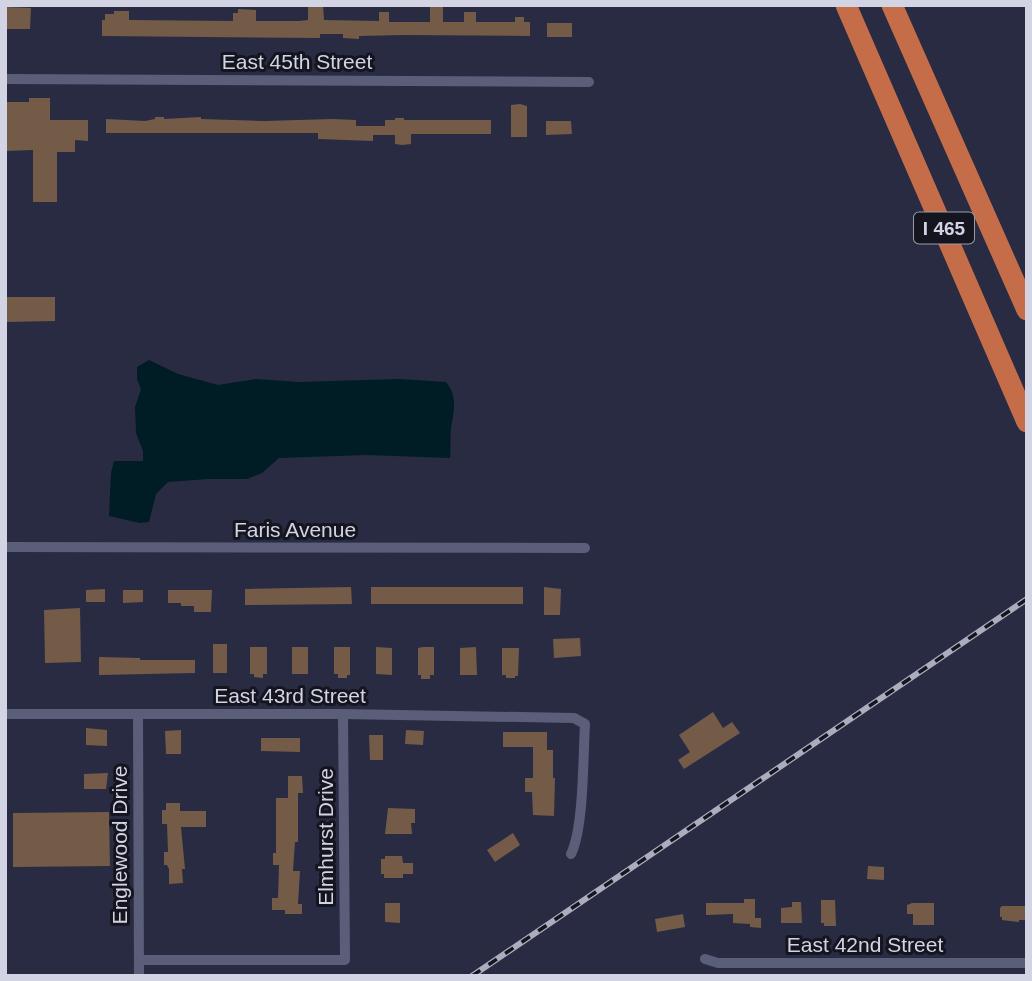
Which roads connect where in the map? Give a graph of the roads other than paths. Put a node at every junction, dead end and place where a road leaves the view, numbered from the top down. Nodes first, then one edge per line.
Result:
1 (846, 5) edge
2 (892, 5) edge
3 (5, 79) edge
4 (589, 82) dead end
5 (1027, 310) edge
6 (1027, 422) edge
7 (5, 547) edge
8 (585, 548) dead end
9 (5, 714) edge
10 (138, 714) junction
11 (343, 714) junction
12 (570, 854) dead end
13 (705, 959) dead end
14 (139, 960) junction
15 (900, 963) junction
16 (1027, 963) edge
17 (139, 976) edge
18 (900, 976) edge

1 - 6 highway, I 465
2 - 5 highway, I 465
3 - 4 street, East 45th Street
7 - 8 street, Faris Avenue
9 - 10 street, East 43rd Street
10 - 11 street, East 43rd Street
10 - 14 street, Englewood Drive
11 - 12 street, East 43rd Street
11 - 14 street, Elmhurst Drive
13 - 15 street, East 42nd Street
14 - 17 street, Englewood Drive
15 - 16 street, East 42nd Street
15 - 18 street

